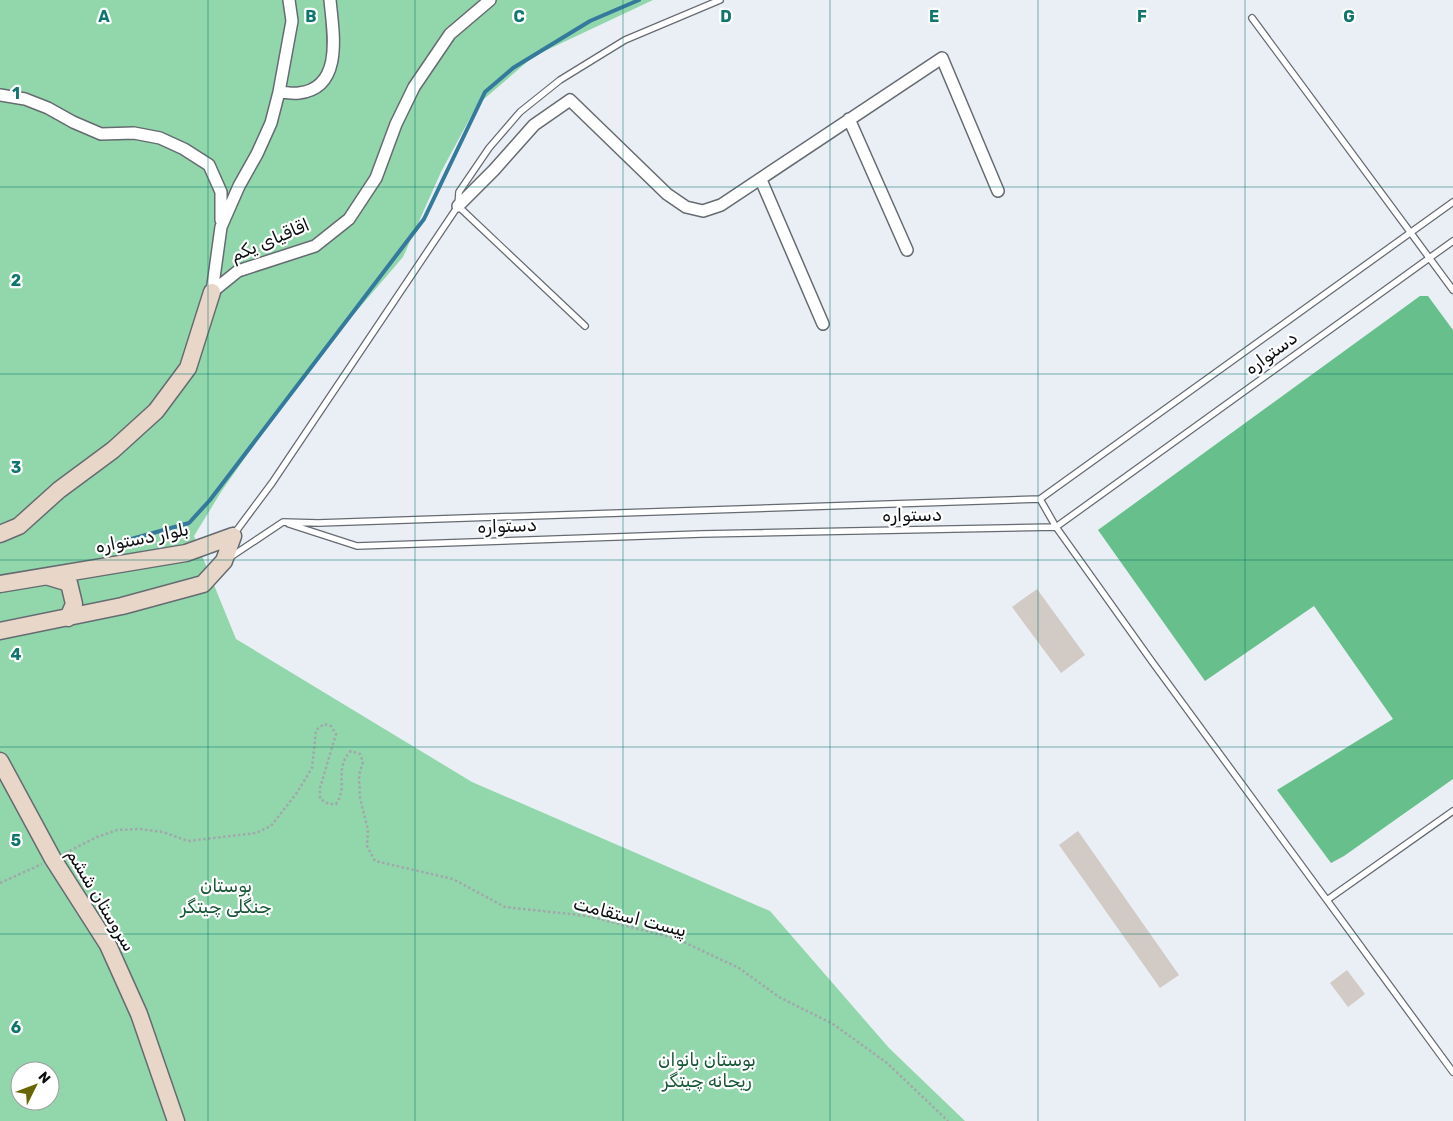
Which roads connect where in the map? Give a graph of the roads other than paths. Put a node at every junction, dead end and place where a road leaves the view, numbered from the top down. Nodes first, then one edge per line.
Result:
1 (289, 0) edge
2 (330, 0) edge
3 (490, 0) edge
4 (720, 0) edge
5 (1252, 18) dead end
6 (279, 92) junction
7 (0, 94) edge
8 (849, 119) junction
9 (761, 180) junction
10 (998, 191) dead end
11 (1453, 202) edge
12 (458, 206) junction
13 (221, 227) junction
14 (1411, 233) junction
15 (1453, 240) edge
16 (907, 250) dead end
17 (1429, 258) junction
18 (1453, 290) edge
19 (212, 292) junction
20 (823, 324) dead end
21 (585, 326) dead end
22 (1040, 499) junction
23 (283, 522) junction
24 (1056, 527) junction
25 (0, 534) edge
26 (233, 536) junction
27 (224, 561) junction
28 (45, 576) junction
29 (0, 584) edge
30 (68, 618) junction
31 (0, 631) edge
32 (0, 761) edge
33 (1453, 811) edge
34 (1327, 900) junction
35 (1453, 1072) edge
36 (176, 1121) edge

1 - 6 street
2 - 6 street
3 - 19 street, اقاقیای یکم
4 - 12 lane
5 - 14 lane
6 - 13 street
7 - 13 street
8 - 9 street
8 - 10 street
8 - 16 street
9 - 12 street
9 - 20 street
11 - 14 lane
12 - 21 lane
12 - 26 lane
13 - 19 street
14 - 17 lane
14 - 22 lane
15 - 17 lane, دستواره
17 - 18 lane
17 - 24 lane, دستواره
19 - 25 street
22 - 23 lane
22 - 24 lane
23 - 24 lane, دستواره
23 - 27 lane
24 - 34 lane
26 - 27 street
26 - 28 street, بلوار دستواره
27 - 30 street
28 - 29 street, بلوار دستواره
28 - 30 street
30 - 31 street
32 - 36 street, سروستان ششم
33 - 34 lane
34 - 35 lane

